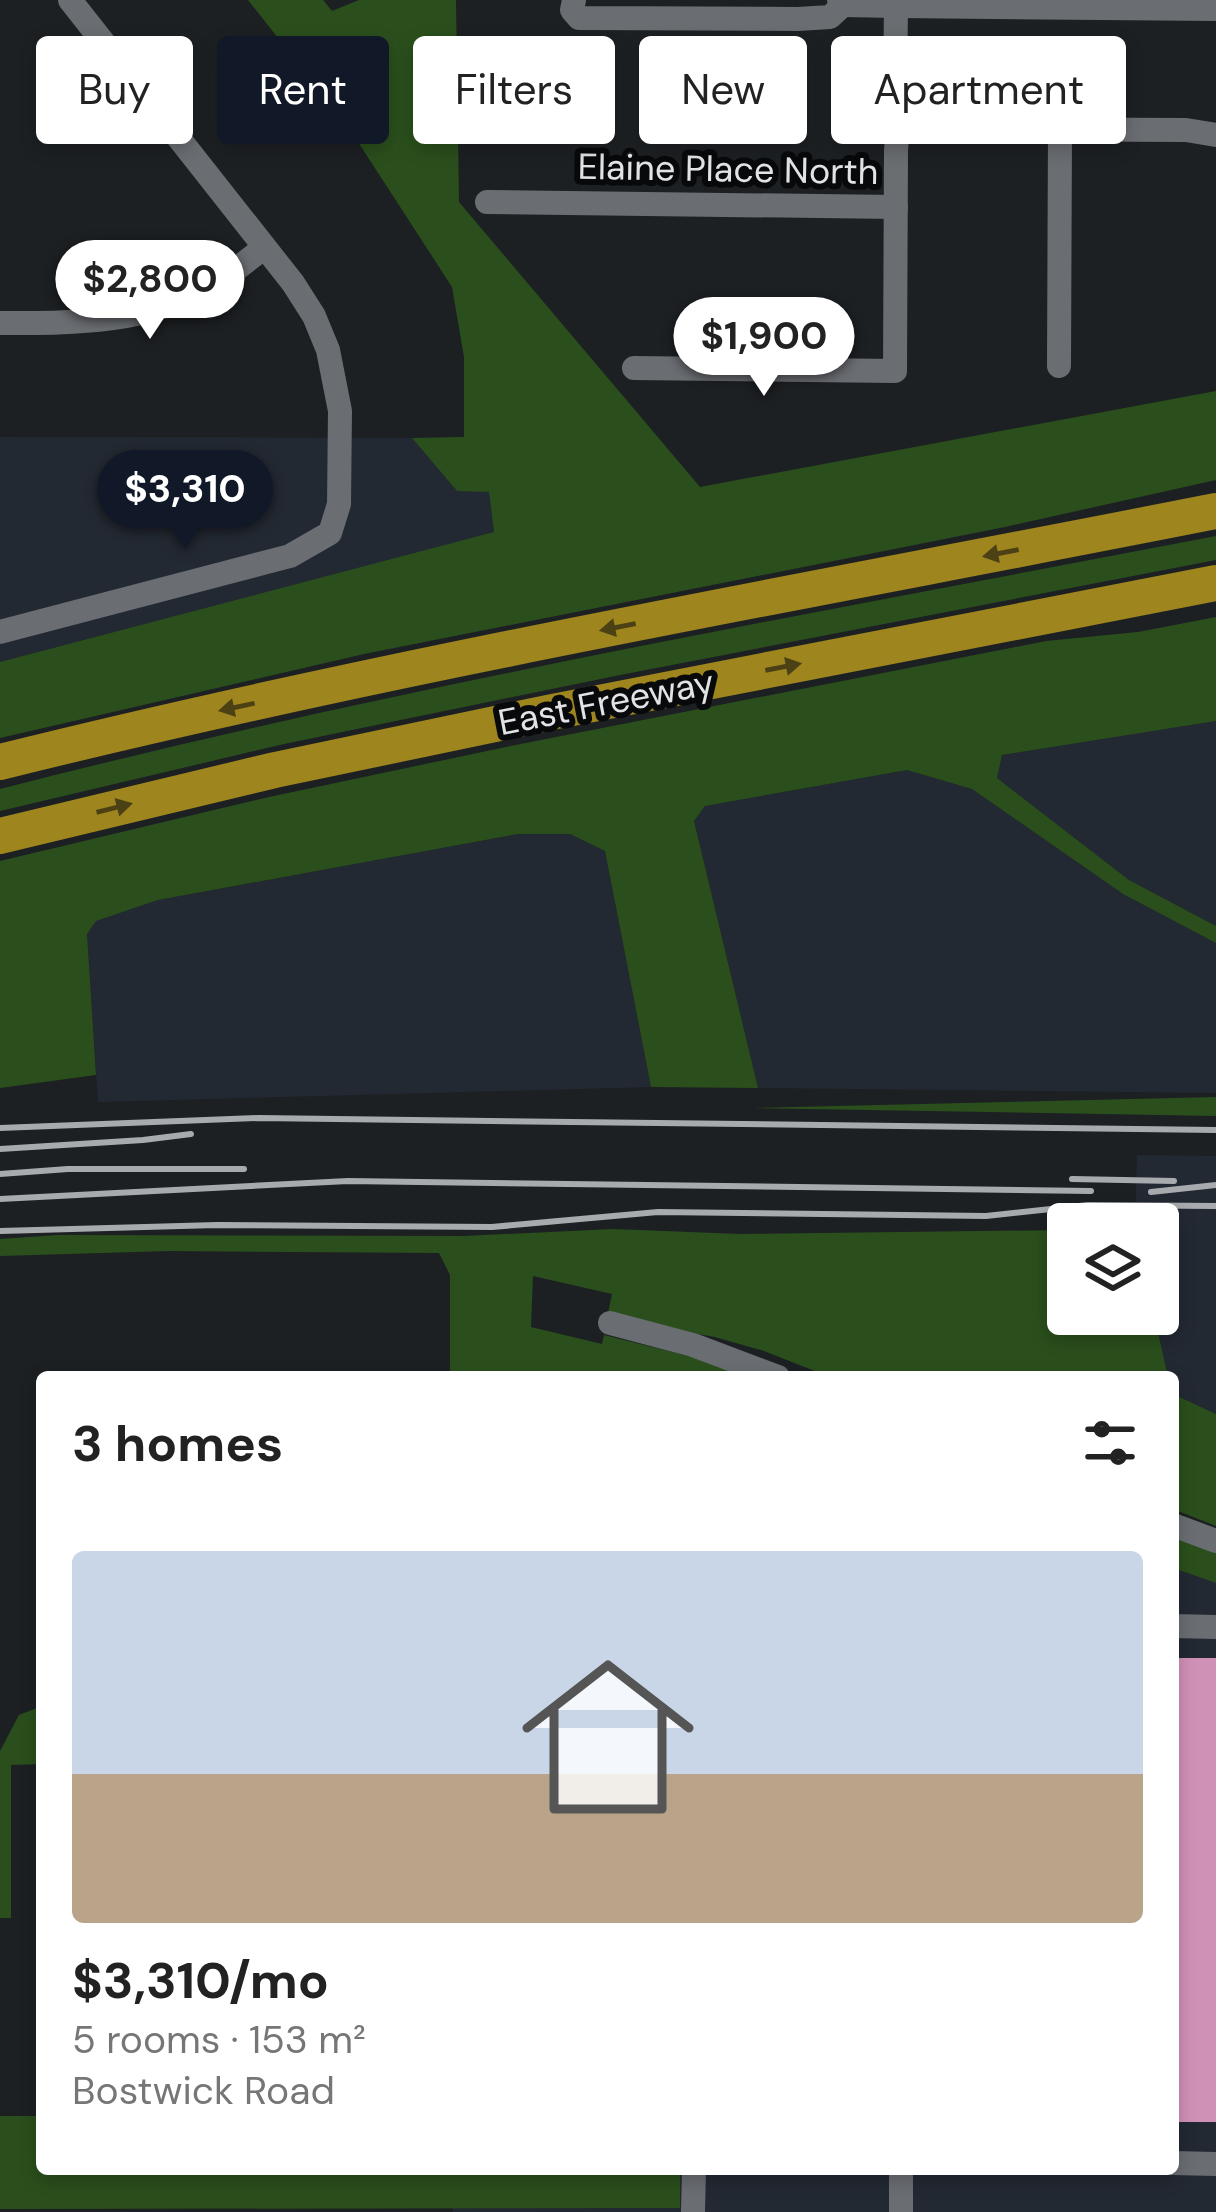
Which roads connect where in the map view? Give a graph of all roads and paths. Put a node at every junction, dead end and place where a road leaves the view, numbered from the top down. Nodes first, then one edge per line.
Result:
1 (70, 0) edge
2 (574, 0) edge
3 (841, 3) edge
4 (896, 3) edge
5 (1216, 9) edge
6 (896, 36) edge
7 (1126, 130) edge
8 (1216, 135) edge
9 (896, 144) edge
10 (1060, 144) edge
11 (487, 202) dead end
12 (896, 207) junction
13 (264, 248) junction
14 (0, 323) edge
15 (1059, 366) dead end
16 (634, 368) dead end
17 (1204, 513) edge
18 (1216, 584) edge
19 (0, 632) edge
20 (0, 762) edge
21 (0, 836) edge
22 (610, 1323) dead end
23 (762, 1371) edge
24 (1179, 1527) edge
25 (1216, 1541) edge
26 (1179, 1627) edge
27 (1216, 1627) edge
28 (1179, 2163) edge
29 (1216, 2164) edge
30 (694, 2175) edge
31 (901, 2175) edge
32 (693, 2212) edge
33 (902, 2212) edge

1 - 13 street
2 - 3 street
3 - 4 street
4 - 5 street
4 - 6 street
7 - 8 street
9 - 12 street
10 - 15 street
11 - 12 street, Elaine Place North
12 - 16 street
13 - 14 street
13 - 19 street
17 -> 20 highway, East Freeway
21 -> 18 highway, East Freeway
22 - 23 street
24 - 25 street
26 - 27 street
28 - 29 street
30 - 32 street
31 - 33 street

